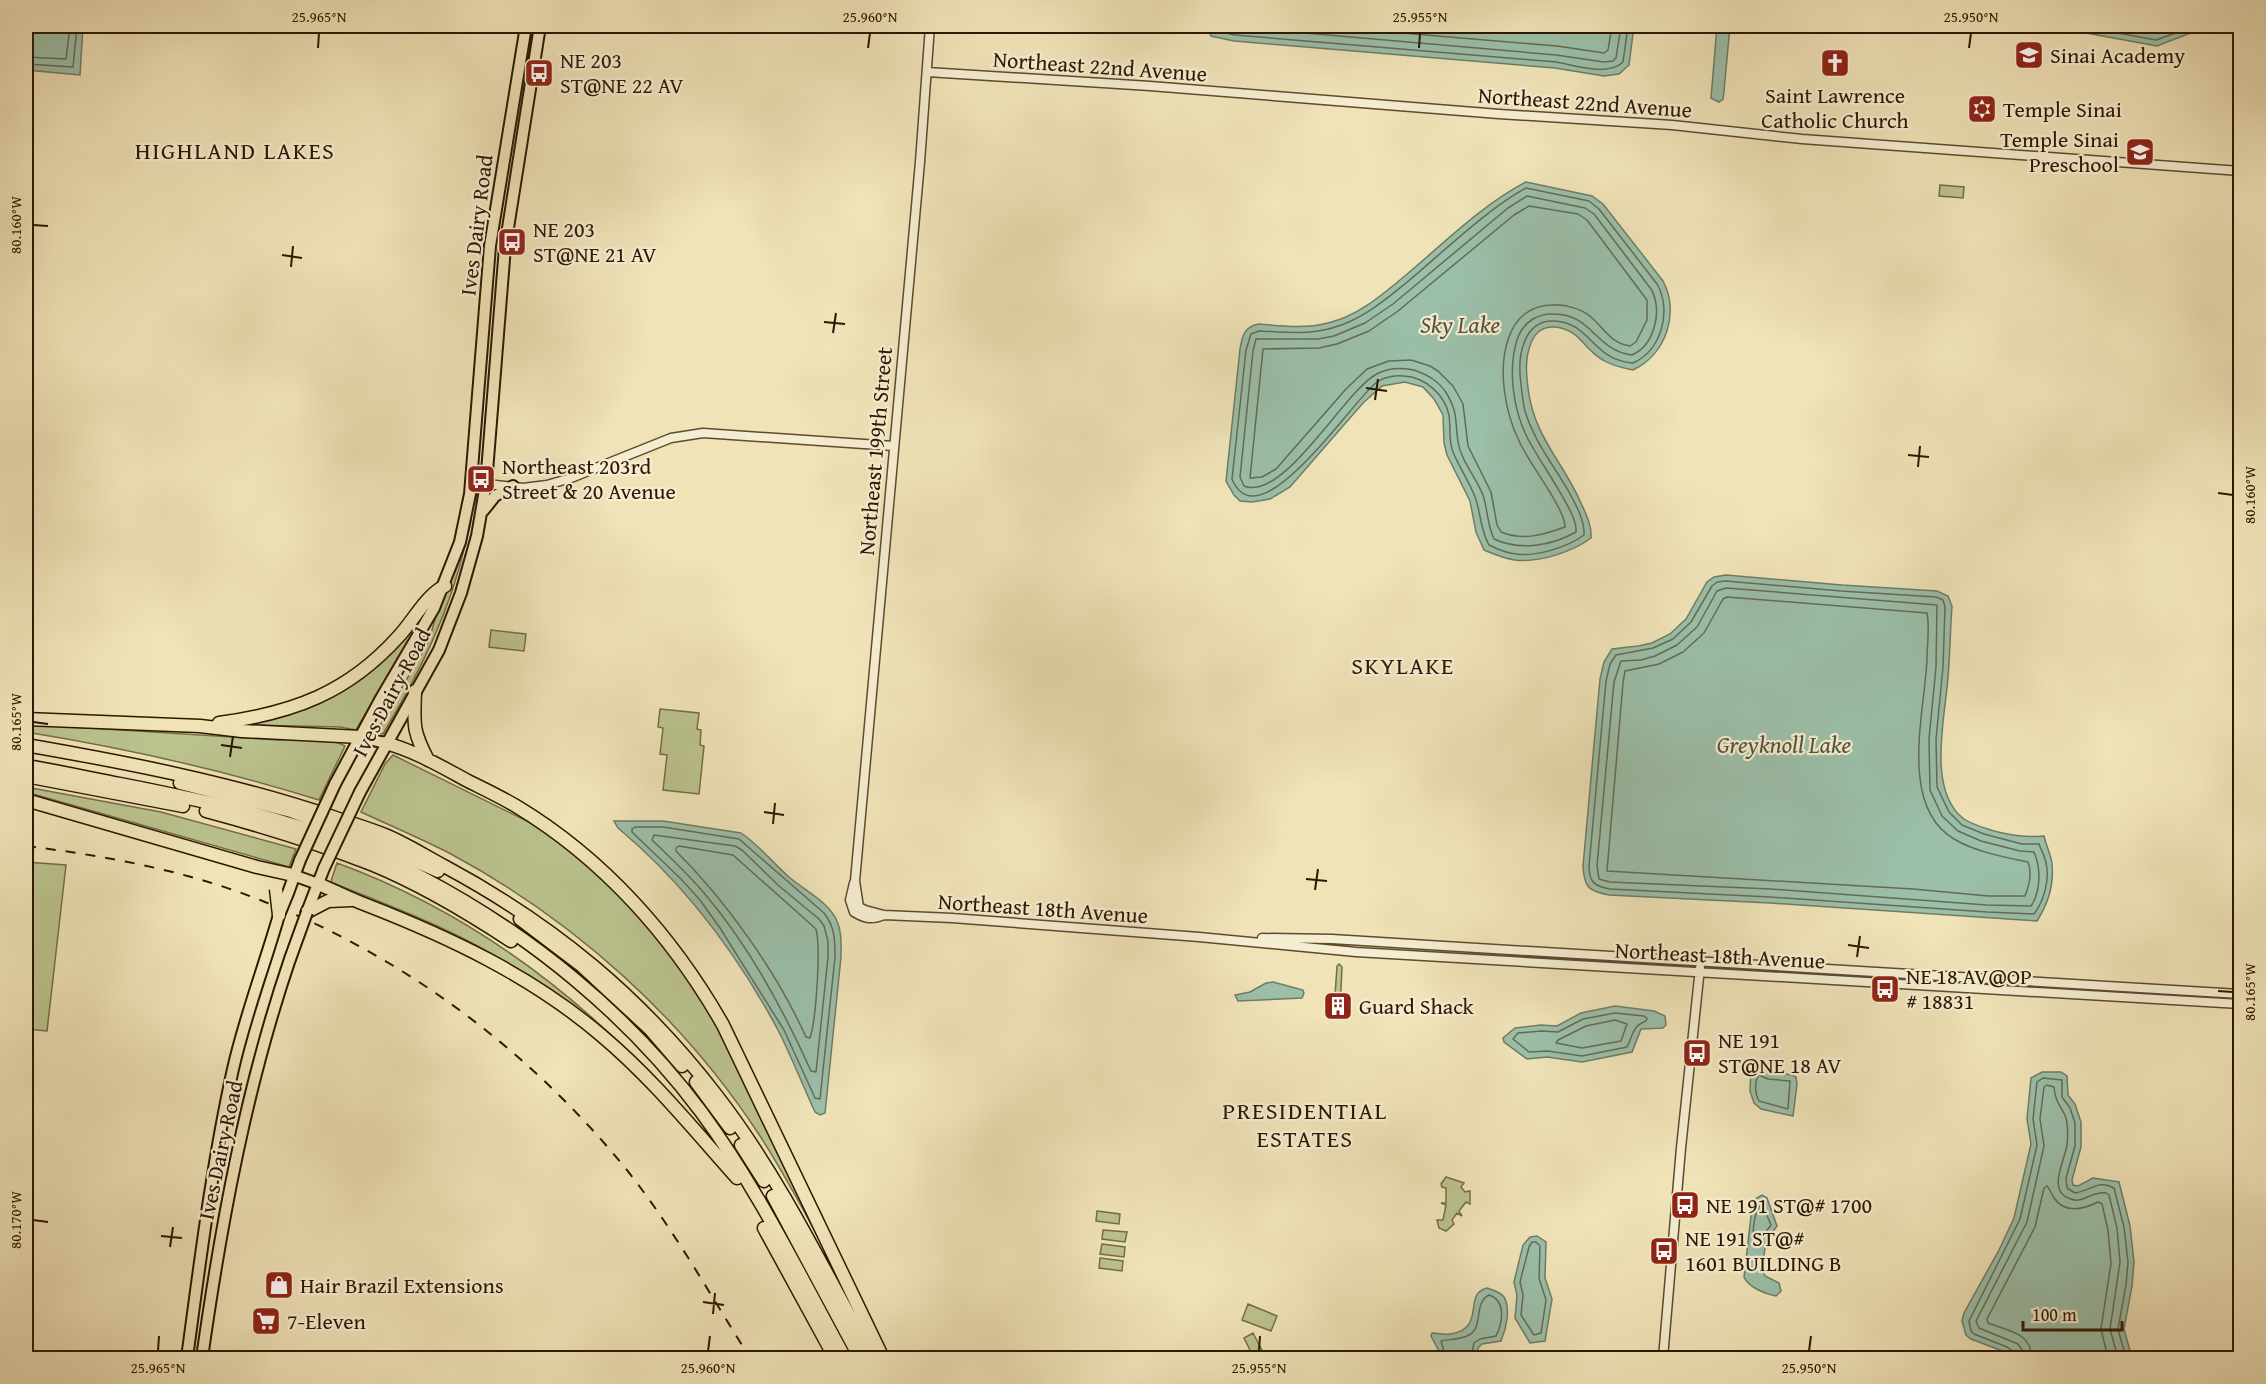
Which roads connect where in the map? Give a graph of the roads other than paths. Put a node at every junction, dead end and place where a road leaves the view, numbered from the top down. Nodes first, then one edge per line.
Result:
1 (526, 26) edge
2 (540, 26) edge
3 (930, 26) edge
4 (927, 72) junction
5 (2241, 171) edge
6 (893, 446) junction
7 (471, 483) junction
8 (486, 484) junction
9 (513, 486) junction
10 (483, 511) junction
11 (445, 585) junction
12 (416, 691) junction
13 (26, 719) edge
14 (200, 726) junction
15 (360, 737) junction
16 (385, 743) junction
17 (26, 745) edge
18 (26, 753) edge
19 (428, 760) junction
20 (26, 766) edge
21 (26, 776) edge
22 (26, 800) edge
23 (257, 867) junction
24 (293, 875) junction
25 (855, 880) joint
26 (318, 884) junction
27 (282, 891) junction
28 (355, 900) junction
29 (308, 908) junction
30 (279, 915) joint
31 (1199, 937) junction
32 (1701, 961) junction
33 (1700, 973) junction
34 (2241, 994) edge
35 (2241, 1004) edge
36 (737, 1178) junction
37 (187, 1359) edge
38 (202, 1359) edge
39 (835, 1359) edge
40 (845, 1359) edge
41 (860, 1359) edge
42 (872, 1359) edge
43 (883, 1359) edge
44 (1663, 1359) edge

1 - 7 main road, Ives Dairy Road
2 - 8 main road, Ives Dairy Road
3 - 4 street, Northeast 199th Street
4 - 5 street, Northeast 22nd Avenue
4 - 6 street, Northeast 199th Street
6 - 9 street
6 - 25 street, Northeast 199th Street
7 - 8 main road
7 - 11 main road, Ives Dairy Road
8 - 9 street
8 - 10 main road, Ives Dairy Road
9 - 10 main road
10 - 12 main road, Ives Dairy Road
11 - 14 highway
11 - 15 main road, Ives Dairy Road
12 - 16 main road, Ives Dairy Road
12 - 19 highway
13 - 14 highway
14 - 15 highway
15 - 16 main road
15 - 24 main road, Ives Dairy Road, bridge
16 - 19 highway
16 - 26 main road, Ives Dairy Road, bridge
17 - 42 highway
18 - 41 highway
19 - 43 highway
20 - 40 highway
21 - 36 highway
22 - 23 highway
23 - 24 highway
23 - 27 highway
24 - 26 main road
24 - 27 main road, Ives Dairy Road
25 - 31 street, Northeast 18th Avenue
26 - 28 highway
26 - 29 main road, Ives Dairy Road
27 - 30 highway, bridge
28 - 29 highway
28 - 36 highway
29 - 38 main road, Ives Dairy Road, bridge
30 - 37 main road, Ives Dairy Road
31 - 32 street, Northeast 18th Avenue
31 - 33 street, Northeast 18th Avenue
32 - 33 street
32 - 34 street, Northeast 18th Avenue
33 - 35 street, Northeast 18th Avenue
33 - 44 street
36 - 39 highway

